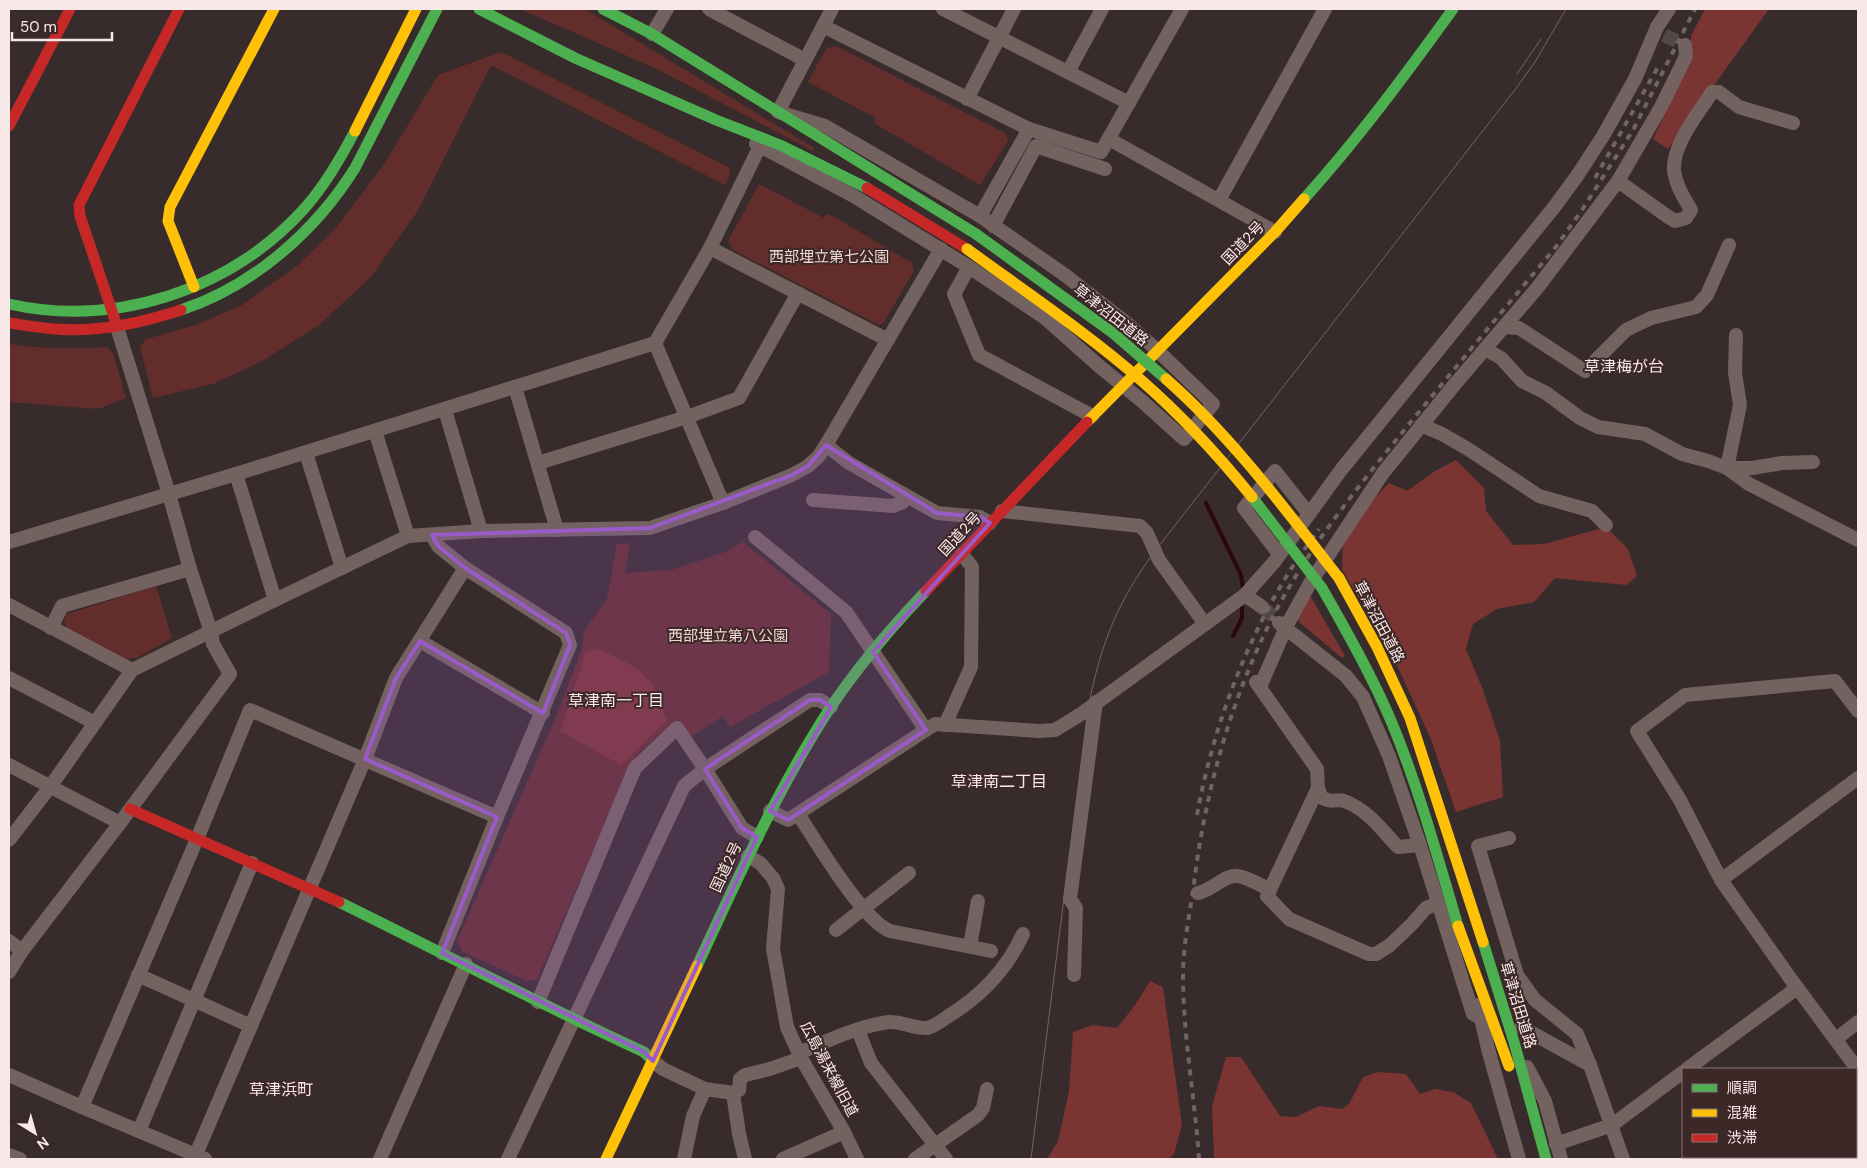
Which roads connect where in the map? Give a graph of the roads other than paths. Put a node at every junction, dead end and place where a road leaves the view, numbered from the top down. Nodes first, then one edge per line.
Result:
1 (70, 9) edge
2 (179, 9) edge
3 (274, 9) edge
4 (416, 9) edge
5 (437, 9) edge
6 (479, 9) edge
7 (603, 9) edge
8 (667, 9) edge
9 (709, 9) edge
10 (832, 9) edge
11 (943, 9) edge
12 (1014, 9) edge
13 (1102, 9) edge
14 (1182, 9) edge
15 (1326, 9) edge
16 (1453, 9) edge
17 (1669, 9) edge
18 (823, 26) junction
19 (652, 34) junction
20 (1664, 35) dead end
21 (999, 36) junction
22 (1685, 45) dead end
23 (805, 60) junction
24 (1640, 70) junction
25 (1068, 72) junction
26 (966, 99) junction
27 (1128, 103) junction
28 (778, 112) junction
29 (716, 120) junction
30 (1793, 123) dead end
31 (9, 126) edge
32 (1029, 130) junction
33 (1109, 139) junction
34 (760, 146) junction
35 (1105, 169) dead end
36 (1618, 181) junction
37 (1219, 200) junction
38 (980, 216) junction
39 (993, 226) junction
40 (1275, 232) junction
41 (1729, 244) dead end
42 (710, 248) junction
43 (941, 249) junction
44 (969, 267) junction
45 (194, 287) junction
46 (798, 294) junction
47 (9, 304) edge
48 (111, 308) junction
49 (9, 324) edge
50 (1504, 326) junction
51 (117, 327) junction
52 (1736, 335) dead end
53 (888, 340) junction
54 (656, 343) junction
55 (1485, 349) junction
56 (1158, 351) junction
57 (1123, 384) junction
58 (514, 388) junction
59 (445, 410) junction
60 (1092, 416) junction
61 (687, 418) junction
62 (1421, 425) junction
63 (375, 431) junction
64 (826, 445) junction
65 (306, 453) junction
66 (1813, 462) dead end
67 (538, 463) junction
68 (1727, 468) junction
69 (236, 474) junction
70 (169, 494) junction
71 (906, 496) junction
72 (814, 500) dead end
73 (723, 503) junction
74 (1002, 511) junction
75 (1309, 514) junction
76 (990, 524) junction
77 (1606, 525) dead end
78 (557, 530) junction
79 (481, 531) junction
80 (432, 534) junction
81 (408, 536) junction
82 (755, 538) dead end
83 (1858, 540) edge
84 (9, 542) edge
85 (962, 554) junction
86 (1279, 554) junction
87 (342, 568) junction
88 (465, 568) junction
89 (190, 569) junction
90 (1245, 595) junction
91 (275, 600) junction
92 (9, 605) edge
93 (1262, 606) tunnel mouth
94 (1205, 624) junction
95 (1282, 624) junction
96 (51, 628) junction
97 (212, 632) junction
98 (420, 641) junction
99 (873, 652) junction
100 (132, 670) junction
101 (9, 678) edge
102 (1096, 702) junction
103 (831, 707) junction
104 (1858, 711) edge
105 (543, 713) junction
106 (95, 723) junction
107 (945, 725) junction
108 (926, 730) junction
109 (365, 759) junction
110 (9, 765) edge
111 (705, 769) junction
112 (1858, 778) edge
113 (50, 786) junction
114 (1318, 788) junction
115 (130, 809) junction
116 (770, 811) junction
117 (798, 814) junction
118 (497, 817) junction
119 (120, 823) junction
120 (757, 837) junction
121 (1509, 838) dead end
122 (197, 839) junction
123 (9, 840) edge
124 (1420, 845) junction
125 (748, 856) junction
126 (252, 864) junction
127 (909, 873) dead end
128 (1721, 880) junction
129 (310, 888) junction
130 (1270, 890) junction
131 (1198, 893) dead end
132 (978, 901) dead end
133 (1438, 903) junction
134 (864, 909) junction
135 (836, 930) dead end
136 (1023, 934) dead end
137 (9, 941) edge
138 (970, 946) junction
139 (1464, 946) junction
140 (22, 951) junction
141 (991, 951) dead end
142 (442, 953) junction
143 (466, 964) junction
144 (9, 972) edge
145 (138, 975) junction
146 (1074, 975) dead end
147 (1797, 988) junction
148 (193, 1000) junction
149 (538, 1002) junction
150 (1477, 1016) dead end
151 (574, 1020) junction
152 (1858, 1022) edge
153 (252, 1026) junction
154 (1521, 1027) dead end
155 (858, 1030) junction
156 (1836, 1038) junction
157 (1514, 1042) junction
158 (800, 1056) junction
159 (653, 1061) junction
160 (1590, 1064) junction
161 (1688, 1068) edge
162 (1857, 1068) edge
163 (1682, 1073) edge
164 (9, 1075) edge
165 (986, 1089) dead end
166 (705, 1090) junction
167 (733, 1093) junction
168 (82, 1107) junction
169 (1612, 1125) junction
170 (139, 1131) junction
171 (844, 1132) junction
172 (1556, 1144) junction
173 (935, 1146) junction
174 (9, 1155) edge
175 (198, 1158) edge
176 (20, 1159) edge
177 (380, 1159) edge
178 (508, 1159) edge
179 (606, 1159) edge
180 (684, 1159) edge
181 (745, 1159) edge
182 (783, 1159) edge
183 (857, 1159) edge
184 (915, 1159) edge
185 (946, 1159) edge
186 (1519, 1159) edge
187 (1545, 1159) edge
188 (1561, 1159) edge
189 (1623, 1159) edge

1 - 31 main road
2 - 48 main road
3 - 45 main road
4 - 45 main road
5 - 51 main road
6 - 29 main road, 草津沼田道路
7 - 19 main road, 草津沼田道路
8 - 19 street
9 - 23 street
10 - 18 street
11 - 21 street
12 - 21 street
13 - 25 street
14 - 27 street
15 - 37 street
16 - 40 main road, 国道2号
17 - 24 street
18 - 23 street
18 - 26 street
19 - 28 main road, 草津沼田道路
20 - 24 street
21 - 25 street
21 - 26 street
22 - 36 street
23 - 28 street
24 - 75 street
25 - 27 street
26 - 32 street
27 - 33 street
28 - 38 street
28 - 157 main road, 草津沼田道路, bridge
29 - 34 street
29 - 139 main road, 草津沼田道路, bridge
30 - 36 street
32 - 33 street
32 - 38 street
33 - 37 street
34 - 42 street
34 - 43 street
35 - 39 street
36 - 50 street
37 - 40 street
38 - 39 street
39 - 56 street
40 - 56 main road, 国道2号
41 - 50 street
42 - 46 street
42 - 54 street
43 - 44 street
43 - 53 street
44 - 57 street
44 - 60 street
45 - 48 main road
46 - 53 street
46 - 61 street
47 - 48 main road
48 - 51 main road
49 - 51 main road
50 - 55 street
51 - 70 street
52 - 68 street
53 - 64 street
54 - 58 street
54 - 61 street
55 - 62 street
55 - 68 street
56 - 57 main road, 国道2号
56 - 57 street
57 - 60 main road, 国道2号
58 - 59 street
58 - 67 street
59 - 63 street
59 - 79 street
60 - 74 main road, 国道2号
61 - 67 street
61 - 73 street
62 - 77 street
62 - 95 street
63 - 65 street
63 - 81 street
64 - 71 street
64 - 73 street
65 - 69 street
65 - 87 street
66 - 68 street
67 - 78 street
68 - 83 street
69 - 70 street
69 - 91 street
70 - 84 street
70 - 89 street
71 - 72 street
71 - 76 street
73 - 78 street
74 - 76 main road, 国道2号
74 - 94 street
75 - 86 street
75 - 86 street
76 - 85 main road, 国道2号
78 - 79 street
79 - 80 street
80 - 81 street
80 - 88 street
81 - 87 street
82 - 99 street
85 - 99 main road, 国道2号
85 - 107 street
86 - 90 street
87 - 91 street
88 - 98 street
88 - 105 street
89 - 96 street
89 - 97 street
90 - 93 street
90 - 94 street
91 - 97 street
92 - 96 street
94 - 102 street
95 - 114 street
95 - 124 street
96 - 100 street
97 - 100 street
97 - 115 street
98 - 105 street
98 - 109 street
99 - 103 main road, 国道2号
99 - 108 street
100 - 106 street
101 - 106 street
102 - 107 street
102 - 146 street
103 - 111 street
103 - 116 main road, 国道2号
104 - 128 street
105 - 118 street
106 - 113 street
107 - 108 street
108 - 117 street
109 - 118 street
109 - 122 street
109 - 129 street
110 - 113 street
111 - 120 street
111 - 149 street
111 - 151 street
112 - 128 street
113 - 119 street
113 - 123 street
114 - 124 street
114 - 130 street
115 - 119 street
115 - 122 main road
116 - 117 street
116 - 120 main road, 国道2号
117 - 134 street
118 - 142 street
119 - 140 street
120 - 125 main road, 国道2号
121 - 160 street
122 - 126 main road
122 - 145 street
124 - 133 street
125 - 158 street, 広島湯来線旧道
125 - 159 main road, 国道2号
126 - 129 main road
126 - 148 street
127 - 134 street
128 - 147 street
129 - 142 main road
129 - 153 street
130 - 131 street
130 - 133 street
132 - 138 street
133 - 150 street
134 - 135 street
134 - 138 street
136 - 155 street
137 - 140 street
138 - 141 street
139 - 186 street
139 - 187 main road, 草津沼田道路
140 - 144 street
142 - 143 main road
143 - 149 main road
143 - 177 street
145 - 148 street
145 - 168 street
147 - 156 street
147 - 161 street
148 - 153 street
148 - 170 street
149 - 151 main road
151 - 159 main road
151 - 178 street
152 - 156 street
153 - 175 street
154 - 160 street
155 - 158 street
155 - 173 street
156 - 162 street
157 - 172 street
157 - 187 main road, 草津沼田道路
158 - 167 street
158 - 171 street, 広島湯来線旧道
159 - 166 street
159 - 179 main road, 国道2号
160 - 169 street
163 - 169 street
164 - 168 street
165 - 173 street
166 - 167 street
166 - 180 street
167 - 181 street
168 - 170 street
169 - 172 street
169 - 189 street
170 - 175 street
171 - 182 street
171 - 183 street, 広島湯来線旧道
172 - 188 street
173 - 184 street
173 - 185 street
174 - 176 street

